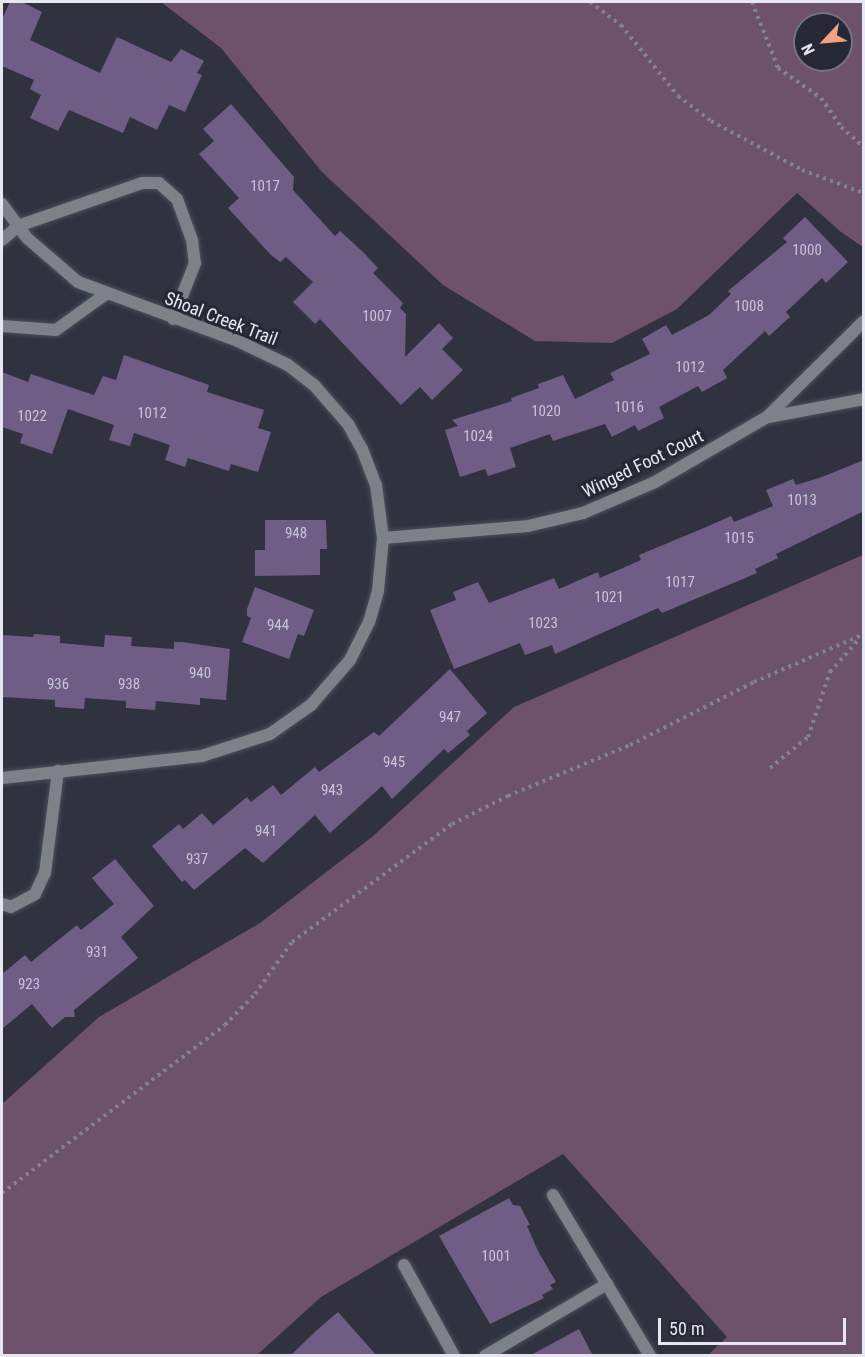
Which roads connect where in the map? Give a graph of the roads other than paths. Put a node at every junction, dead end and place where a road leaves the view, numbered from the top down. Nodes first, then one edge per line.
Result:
1 (2, 204) edge
2 (18, 226) junction
3 (2, 240) edge
4 (106, 294) junction
5 (173, 319) junction
6 (864, 321) edge
7 (2, 326) edge
8 (864, 399) edge
9 (767, 417) junction
10 (383, 538) junction
11 (57, 771) junction
12 (2, 778) edge
13 (2, 904) edge
14 (553, 1195) dead end
15 (404, 1265) dead end
16 (607, 1284) junction
17 (454, 1356) edge
18 (485, 1356) edge
19 (651, 1356) edge

1 - 2 street, Shoal Creek Trail
2 - 3 street
2 - 4 street, Shoal Creek Trail
2 - 5 street
4 - 5 street, Shoal Creek Trail
4 - 7 street
5 - 10 street, Shoal Creek Trail
6 - 9 street, Winged Foot Court
8 - 9 street, Winged Foot Court
9 - 10 street, Winged Foot Court
10 - 11 street, Shoal Creek Trail
11 - 12 street, Shoal Creek Trail
11 - 13 street
14 - 16 street
15 - 17 street
16 - 18 street
16 - 19 street

